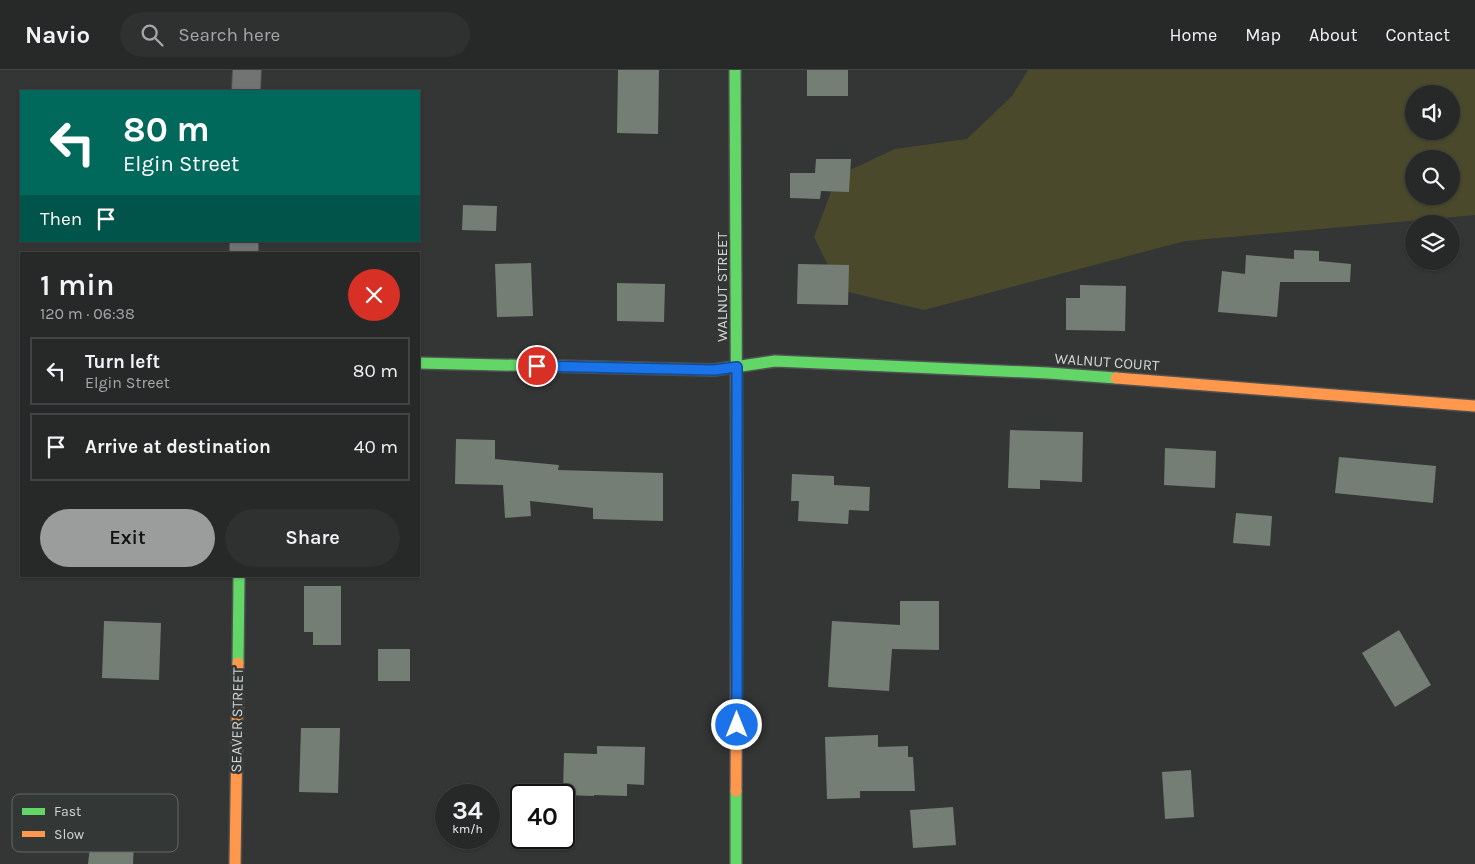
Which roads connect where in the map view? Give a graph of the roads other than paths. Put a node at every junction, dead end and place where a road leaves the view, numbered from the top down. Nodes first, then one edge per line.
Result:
1 (246, 70) edge
2 (736, 70) edge
3 (246, 90) edge
4 (420, 362) edge
5 (737, 367) junction
6 (1475, 406) edge
7 (239, 577) edge
8 (235, 864) edge
9 (736, 864) edge

1 - 3 street
2 - 5 street, WALNUT STREET
4 - 5 street, WALNUT COURT
5 - 6 street, WALNUT COURT
5 - 9 street, WALNUT STREET
7 - 8 street, SEAVER STREET

